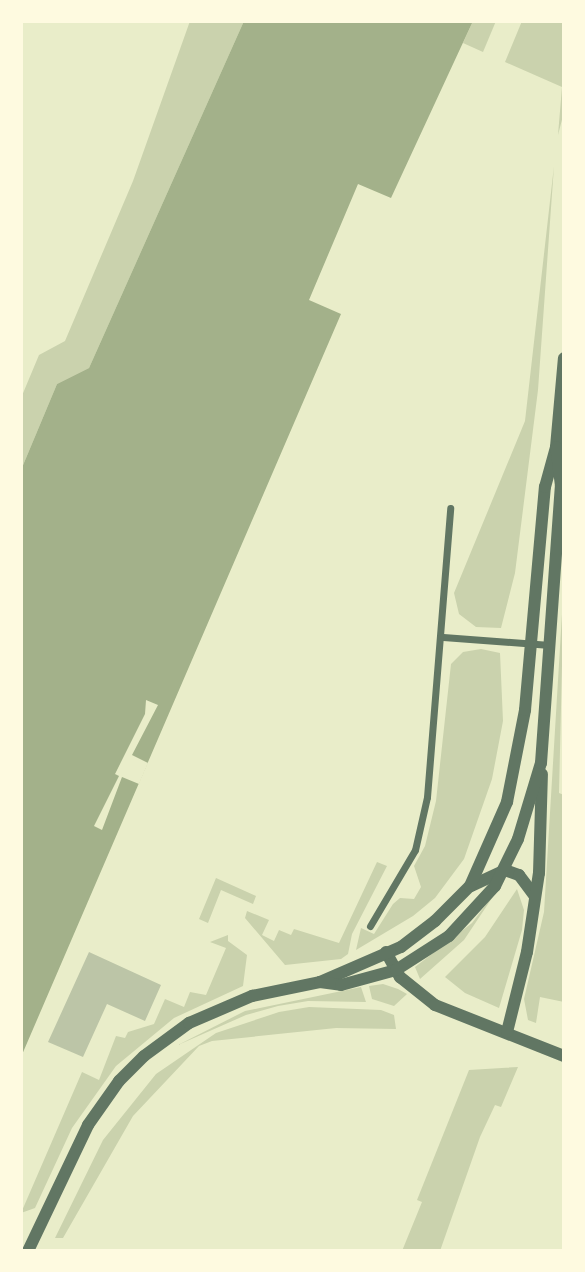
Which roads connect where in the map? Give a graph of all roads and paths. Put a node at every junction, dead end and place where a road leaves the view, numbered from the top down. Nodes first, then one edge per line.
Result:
1 (564, 358) edge
2 (556, 447) junction
3 (450, 508) dead end
4 (443, 637) junction
5 (530, 643) junction
6 (550, 645) junction
7 (541, 763) junction
8 (505, 870) junction
9 (470, 886) junction
10 (535, 895) junction
11 (370, 926) dead end
12 (386, 952) junction
13 (396, 970) junction
14 (320, 982) junction
15 (507, 1032) junction
16 (564, 1056) edge
17 (28, 1251) edge

1 - 2 street
2 - 5 street
2 - 6 street
3 - 4 street
4 - 5 street
4 - 11 street
5 - 6 street
5 - 9 street
6 - 7 street
7 - 8 street
7 - 10 street
8 - 9 street
8 - 10 street
8 - 13 street
9 - 12 street
10 - 15 street
12 - 13 street
12 - 14 street
13 - 14 street
13 - 15 street
14 - 17 street
15 - 16 street

